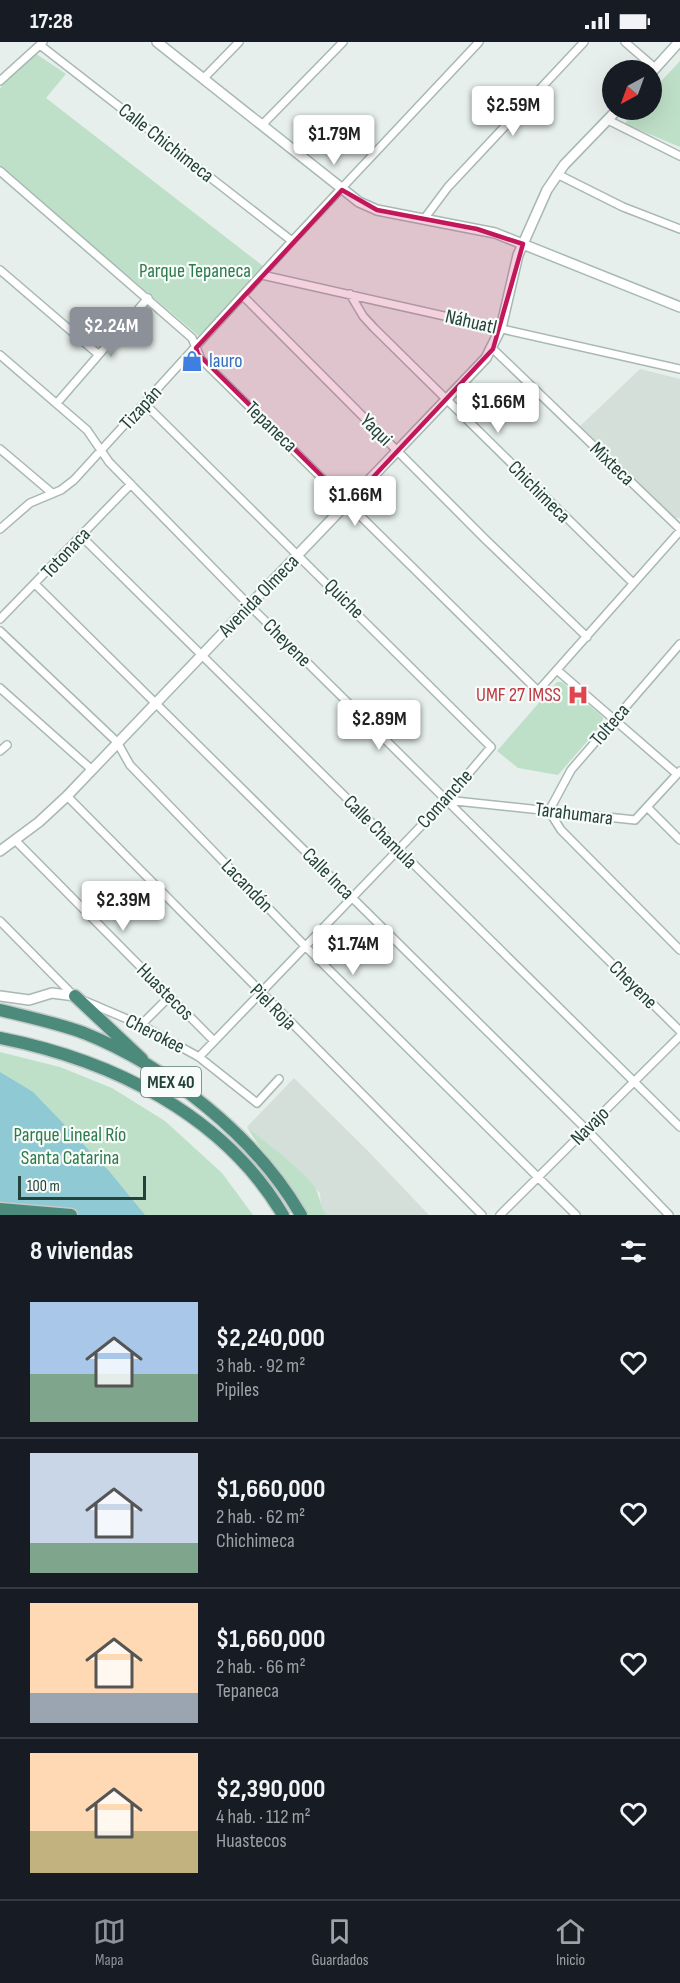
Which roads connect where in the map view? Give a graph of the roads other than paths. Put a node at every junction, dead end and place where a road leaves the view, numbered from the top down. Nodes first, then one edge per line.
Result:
1 (157, 42) edge
2 (239, 42) edge
3 (343, 42) edge
4 (479, 42) edge
5 (584, 42) edge
6 (625, 42) edge
7 (680, 42) edge
8 (41, 43) edge
9 (643, 60) edge
10 (662, 61) edge
11 (0, 68) edge
12 (3, 78) edge
13 (203, 79) junction
14 (608, 120) joint
15 (262, 125) junction
16 (680, 156) edge
17 (0, 171) edge
18 (557, 174) junction
19 (342, 190) junction
20 (424, 219) junction
21 (680, 229) edge
22 (292, 241) junction
23 (523, 244) junction
24 (0, 270) edge
25 (262, 276) junction
26 (350, 294) junction
27 (243, 296) junction
28 (148, 298) junction
29 (680, 307) edge
30 (501, 328) junction
31 (196, 348) junction
32 (493, 349) junction
33 (98, 354) junction
34 (0, 355) edge
35 (680, 369) edge
36 (446, 400) junction
37 (57, 403) junction
38 (144, 403) junction
39 (0, 449) edge
40 (102, 451) junction
41 (397, 451) junction
42 (131, 484) junction
43 (52, 493) junction
44 (349, 503) junction
45 (0, 529) edge
46 (680, 530) edge
47 (82, 537) junction
48 (299, 554) junction
49 (633, 583) junction
50 (36, 585) junction
51 (250, 606) junction
52 (0, 619) edge
53 (0, 631) edge
54 (587, 637) junction
55 (680, 644) edge
56 (202, 654) junction
57 (557, 670) junction
58 (0, 688) edge
59 (156, 703) junction
60 (614, 719) junction
61 (117, 742) junction
62 (7, 745) dead end
63 (491, 747) joint
64 (0, 751) edge
65 (91, 769) junction
66 (678, 773) edge
67 (67, 796) junction
68 (446, 800) junction
69 (648, 808) junction
70 (549, 811) junction
71 (15, 840) junction
72 (680, 840) edge
73 (0, 851) edge
74 (398, 851) junction
75 (352, 898) junction
76 (0, 921) edge
77 (305, 946) junction
78 (680, 950) edge
79 (259, 993) junction
80 (0, 996) edge
81 (75, 996) junction
82 (169, 997) junction
83 (0, 1010) edge
84 (141, 1025) junction
85 (680, 1031) edge
86 (680, 1036) edge
87 (2, 1038) edge
88 (214, 1041) junction
89 (199, 1057) junction
90 (156, 1072) junction
91 (279, 1079) dead end
92 (634, 1082) junction
93 (680, 1127) edge
94 (587, 1130) junction
95 (538, 1177) junction
96 (0, 1209) edge
97 (71, 1215) edge
98 (283, 1215) edge
99 (301, 1215) edge
100 (482, 1215) edge
101 (500, 1215) edge
102 (576, 1215) edge
103 (669, 1215) edge

1 - 13 street
2 - 13 street
3 - 15 street
4 - 19 street, Tizapán
5 - 20 street
6 - 9 street
7 - 10 street
8 - 12 street
8 - 22 street, Calle Chichimeca
11 - 12 street
13 - 15 street
14 - 16 street
14 - 18 street, Avenida Olmeca
15 - 19 street
17 - 28 street, Tepaneca
18 - 21 street
18 - 23 street, Avenida Olmeca
19 - 20 street
19 - 22 street, Tizapán
20 - 23 street
22 - 25 street, Tizapán
23 - 29 street
23 - 30 street, Avenida Olmeca
24 - 33 street
25 - 26 street, Náhuatl
25 - 27 street, Tizapán
26 - 30 street, Náhuatl
26 - 36 street, Chichimeca
27 - 31 street, Tizapán
27 - 41 street, Yaqui
28 - 31 street, Tepaneca
28 - 33 street
30 - 32 street, Avenida Olmeca
30 - 35 street, Náhuatl
31 - 38 street, Tizapán
31 - 44 street, Tepaneca
32 - 36 street, Avenida Olmeca
32 - 46 street, Mixteca
33 - 37 street
34 - 37 street, Cheyene
36 - 41 street, Avenida Olmeca
36 - 49 street, Chichimeca
37 - 40 street, Cheyene
38 - 40 street, Tizapán
38 - 48 street, Quiche
39 - 43 street
40 - 42 street, Cheyene
40 - 43 street, Tizapán
41 - 44 street, Avenida Olmeca
41 - 54 street, Yaqui
42 - 47 street, Totonaca
42 - 51 street, Cheyene
43 - 45 street, Tizapán
44 - 48 street, Avenida Olmeca
44 - 57 street, Tepaneca
46 - 49 street
47 - 50 street, Totonaca
47 - 56 street, Calle Chamula
48 - 51 street, Avenida Olmeca
48 - 63 street, Quiche
49 - 54 street
50 - 52 street, Totonaca
50 - 59 street, Calle Inca
51 - 56 street, Avenida Olmeca
51 - 68 street, Cheyene
53 - 61 street, Lacandón
54 - 57 street
55 - 60 street, Tolteca
56 - 59 street, Avenida Olmeca
56 - 74 street, Calle Chamula
57 - 60 street
58 - 65 street
59 - 61 street, Avenida Olmeca
59 - 75 street, Calle Inca
60 - 66 street
60 - 70 street, Tolteca
61 - 65 street, Avenida Olmeca
61 - 77 street, Lacandón
62 - 64 street
63 - 68 street, Comanche
65 - 67 street, Avenida Olmeca
66 - 69 street, Tarahumara
67 - 71 street, Avenida Olmeca
67 - 79 street, Piel Roja
68 - 70 street, Tarahumara
68 - 74 street, Comanche
68 - 85 street, Cheyene
69 - 70 street, Tarahumara
69 - 72 street
70 - 78 street
71 - 73 street, Avenida Olmeca
71 - 82 street, Huastecos
74 - 75 street, Comanche
74 - 92 street, Calle Chamula
75 - 77 street, Comanche
75 - 94 street, Calle Inca
76 - 81 street
77 - 79 street, Comanche
77 - 95 street, Lacandón
79 - 88 street, Comanche
79 - 100 street, Piel Roja
80 - 81 street
81 - 84 street, Cherokee
81 - 90 highway
82 - 84 street
82 - 88 street, Huastecos
83 - 90 highway, MEX 40
84 - 89 street, Cherokee
86 - 92 street, Navajo
87 - 98 highway, MEX 40
88 - 89 street, Comanche
89 - 91 street, Cherokee
90 - 99 highway, MEX 40
92 - 93 street, Calle Chamula
92 - 94 street, Navajo
94 - 95 street, Navajo
94 - 103 street, Calle Inca
95 - 101 street, Navajo
95 - 102 street, Lacandón
96 - 97 highway

